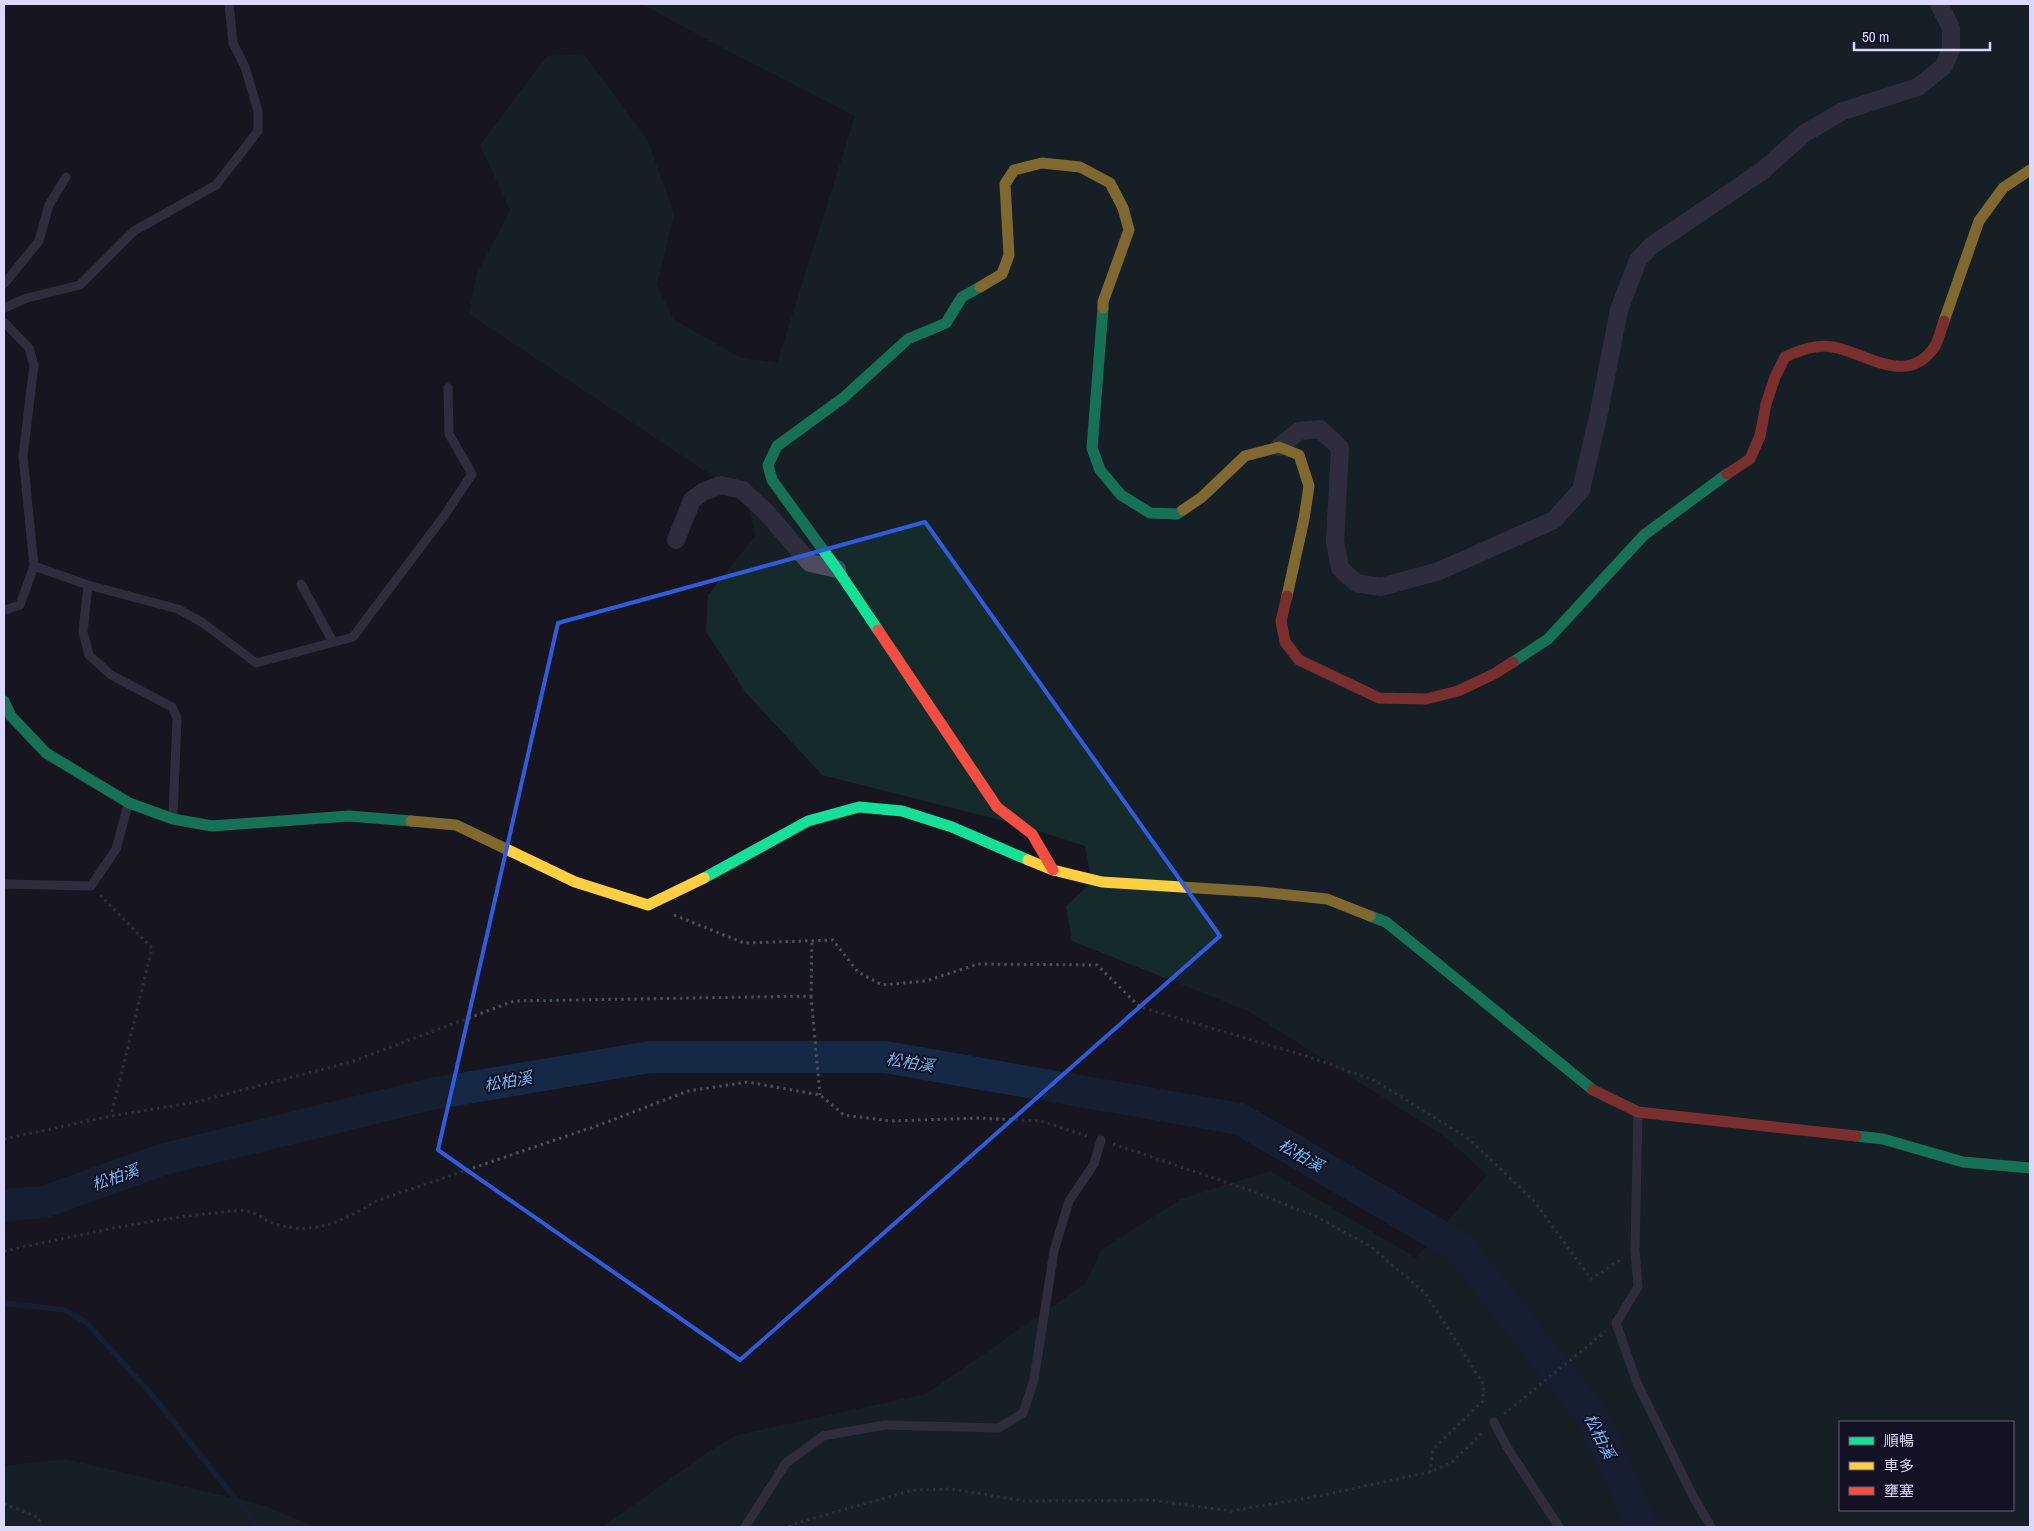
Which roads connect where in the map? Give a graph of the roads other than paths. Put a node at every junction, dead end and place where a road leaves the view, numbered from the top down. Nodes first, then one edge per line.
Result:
1 (229, 4) edge
2 (1938, 4) edge
3 (2030, 170) edge
4 (66, 177) dead end
5 (4, 284) edge
6 (4, 308) edge
7 (4, 322) edge
8 (448, 388) dead end
9 (1279, 447) junction
10 (676, 540) dead end
11 (34, 566) junction
12 (837, 570) junction
13 (301, 584) dead end
14 (88, 585) junction
15 (4, 610) edge
16 (334, 642) junction
17 (4, 701) edge
18 (129, 803) junction
19 (173, 819) junction
20 (1053, 870) junction
21 (4, 884) edge
22 (1638, 1112) junction
23 (1101, 1140) road end
24 (2030, 1168) edge
25 (1494, 1422) road end
26 (745, 1527) edge
27 (1559, 1527) edge
28 (1711, 1527) edge

1 - 6 lane
2 - 9 street
3 - 9 street
4 - 5 lane
7 - 11 lane
8 - 16 lane
9 - 12 street
10 - 12 street
11 - 14 lane
11 - 15 lane
12 - 20 street
13 - 16 lane
14 - 16 lane
14 - 19 lane
17 - 18 street
18 - 19 street
18 - 21 lane
19 - 20 street
20 - 22 street
22 - 24 street
22 - 28 lane
23 - 26 lane
25 - 27 lane

